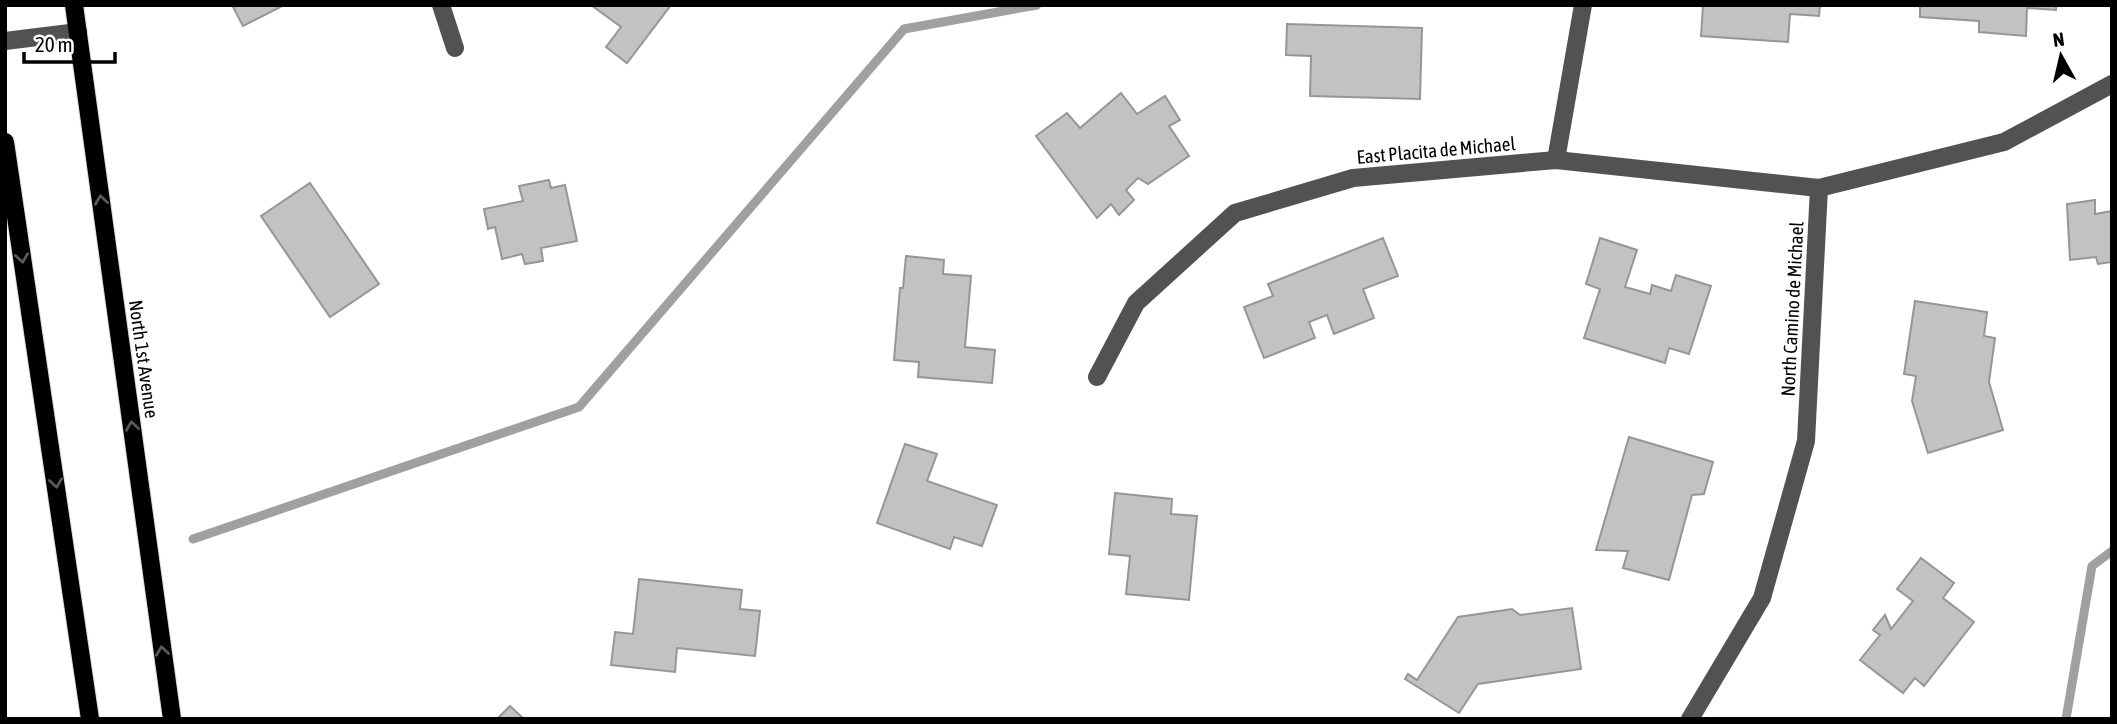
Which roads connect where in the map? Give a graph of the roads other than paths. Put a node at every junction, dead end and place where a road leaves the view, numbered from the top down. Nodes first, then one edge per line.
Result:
1 (74, 5) edge
2 (441, 5) edge
3 (1583, 5) edge
4 (78, 32) junction
5 (5, 41) edge
6 (455, 48) dead end
7 (2112, 84) edge
8 (5, 142) edge
9 (1556, 160) junction
10 (1819, 188) junction
11 (1097, 377) dead end
12 (90, 719) edge
13 (172, 719) edge
14 (1690, 719) edge

1 - 4 main road, North 1st Avenue
2 - 6 street
3 - 9 street
4 - 5 street
13 -> 4 main road, North 1st Avenue
7 - 10 street
8 -> 12 main road
9 - 10 street, East Placita de Michael
9 - 11 street, East Placita de Michael
10 - 14 street, North Camino de Michael

